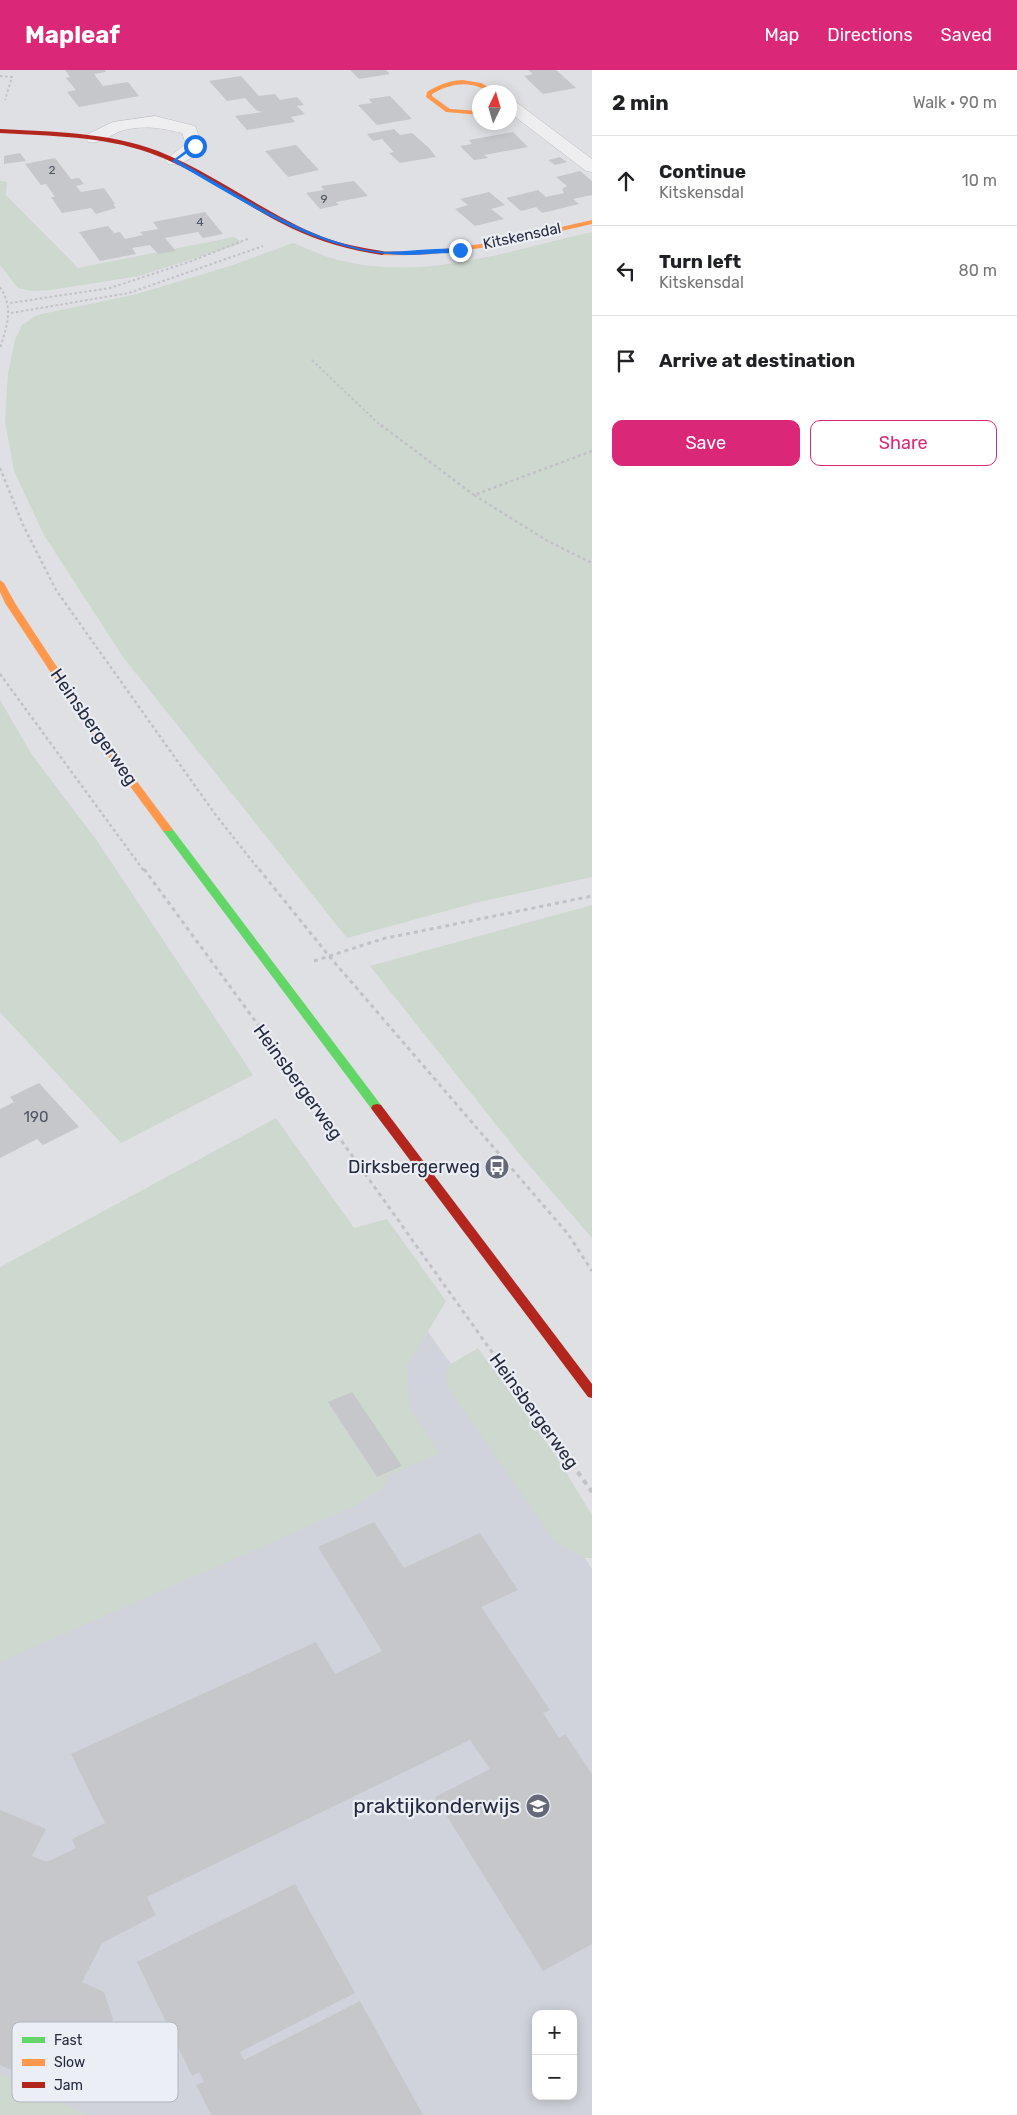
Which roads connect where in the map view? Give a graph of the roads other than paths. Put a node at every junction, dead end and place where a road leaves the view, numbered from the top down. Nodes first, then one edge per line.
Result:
1 (480, 85) edge
2 (517, 111) edge
3 (472, 112) edge
4 (0, 132) edge
5 (94, 138) junction
6 (174, 160) junction
7 (592, 167) edge
8 (592, 222) edge
9 (0, 583) edge
10 (592, 1393) edge

1 - 3 street
2 - 7 street
4 - 5 street, Kitskensdal
5 - 6 street, Kitskensdal
5 - 6 street, Kitskensdal
6 - 8 street, Kitskensdal
9 - 10 street, Heinsbergerweg

